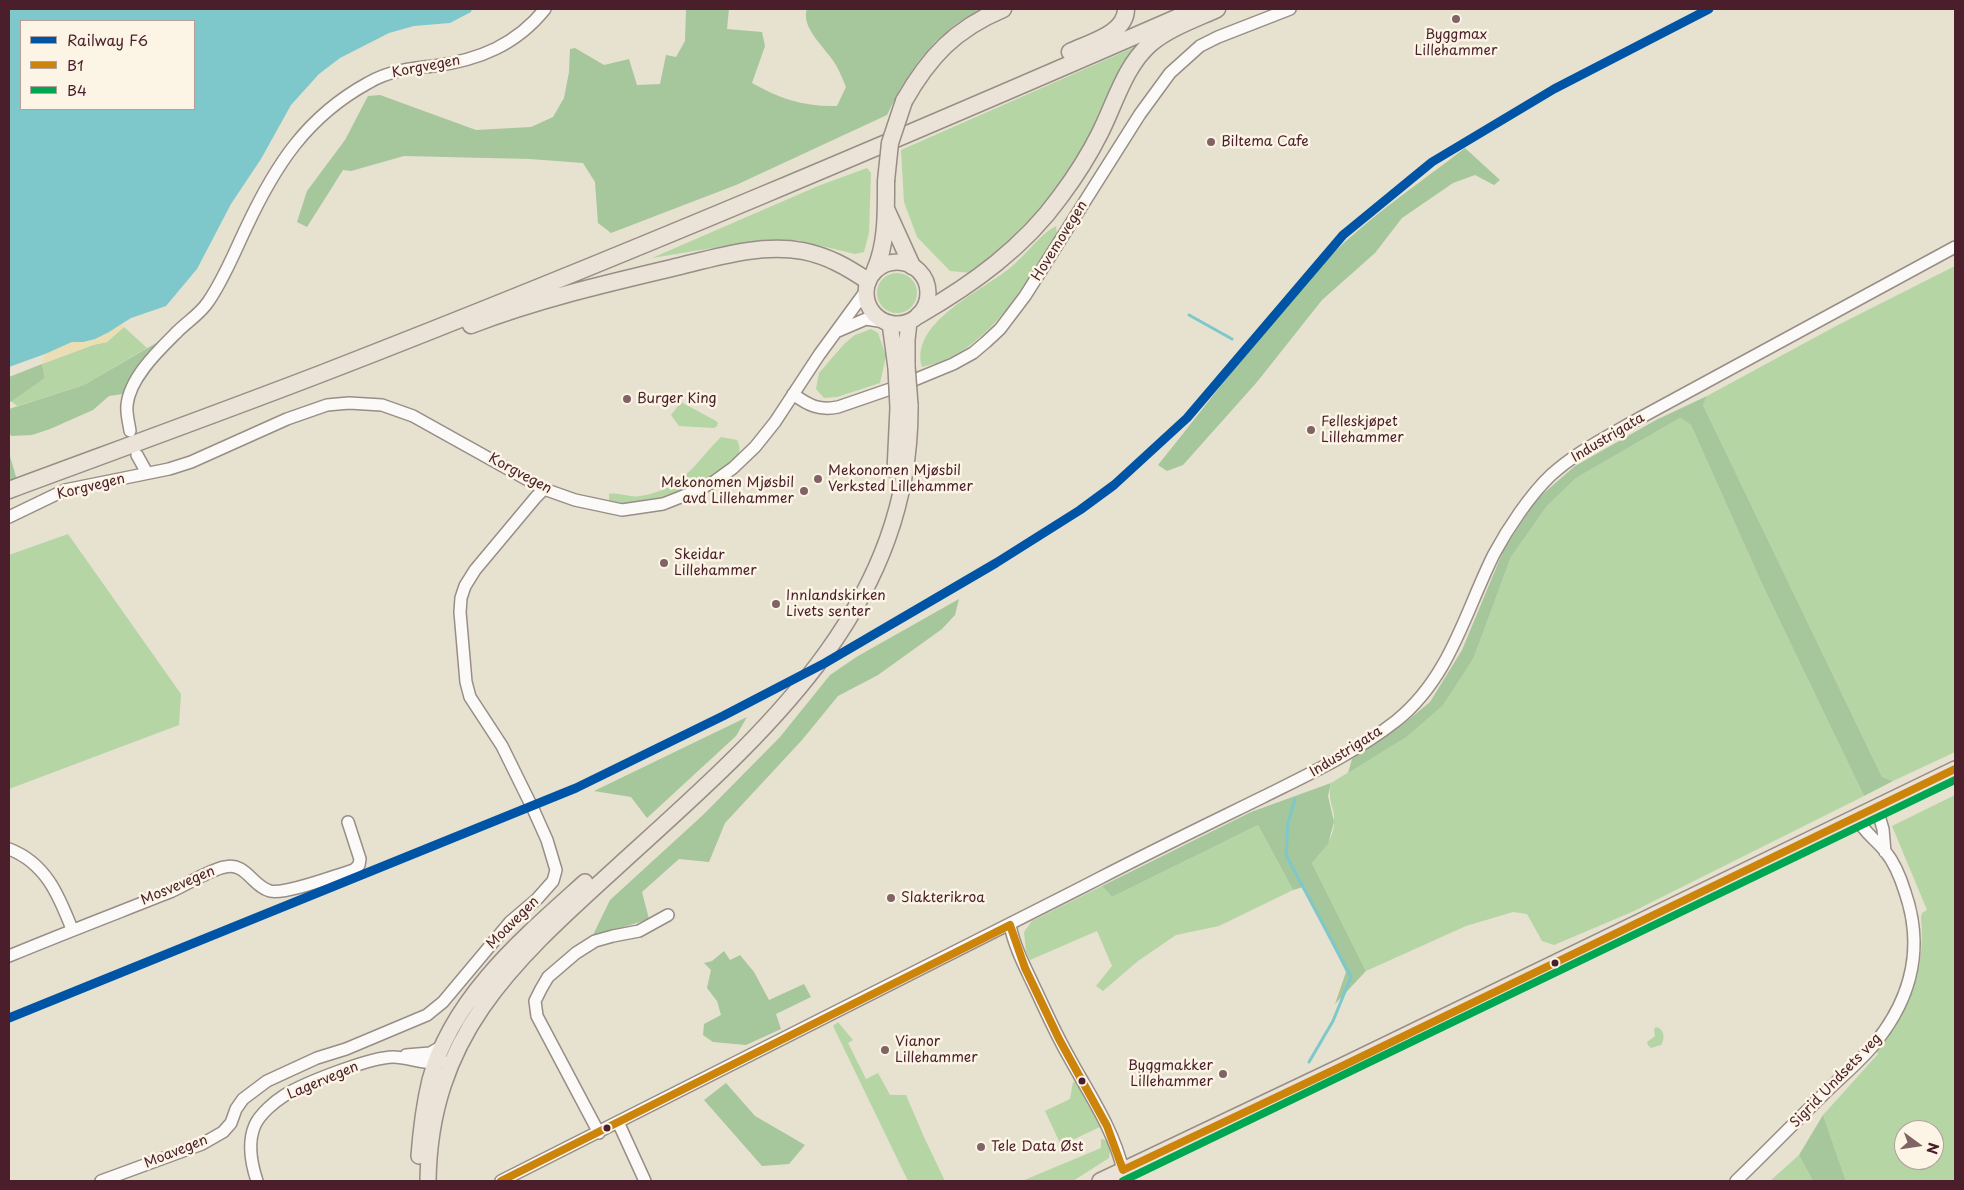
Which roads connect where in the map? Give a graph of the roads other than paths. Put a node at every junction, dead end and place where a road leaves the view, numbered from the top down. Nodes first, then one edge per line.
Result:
1 (545, 9) edge
2 (1003, 9) edge
3 (1126, 9) edge
4 (1197, 9) edge
5 (1217, 9) edge
6 (1290, 9) edge
7 (904, 136) junction
8 (886, 208) junction
9 (1955, 247) edge
10 (912, 266) junction
11 (869, 281) junction
12 (914, 318) junction
13 (887, 323) junction
14 (838, 331) junction
15 (902, 367) junction
16 (291, 385) junction
17 (793, 394) junction
18 (130, 431) dead end
19 (137, 455) dead end
20 (147, 473) junction
21 (9, 490) edge
22 (544, 490) junction
23 (9, 517) edge
24 (1955, 769) edge
25 (1876, 806) junction
26 (1856, 816) junction
27 (348, 822) dead end
28 (9, 849) edge
29 (1885, 852) junction
30 (668, 915) dead end
31 (1010, 925) junction
32 (72, 930) junction
33 (9, 956) edge
34 (450, 1049) junction
35 (394, 1057) junction
36 (435, 1067) junction
37 (618, 1122) junction
38 (599, 1133) junction
39 (1123, 1170) junction
40 (101, 1181) edge
41 (257, 1181) edge
42 (418, 1181) edge
43 (428, 1181) edge
44 (501, 1181) edge
45 (645, 1181) edge
46 (1100, 1181) edge
47 (1736, 1181) edge

1 - 18 street, Korgvegen
2 - 8 highway, bridge
3 - 7 highway
4 - 7 highway
5 - 12 highway
6 - 17 street, Hovemovegen
7 - 16 highway
8 - 10 highway
8 - 11 highway
9 - 31 street, Industrigata
10 - 11 main road
10 - 12 main road
11 - 13 main road
11 - 14 street, Korgvegen
11 - 16 highway
12 - 13 main road
12 - 15 main road
13 - 14 street
13 - 15 main road
14 - 17 street, Korgvegen
15 - 34 main road, bridge
16 - 21 highway
17 - 22 street, Korgvegen
19 - 20 street, Korgvegen
20 - 22 street, Korgvegen
20 - 23 street, Korgvegen
22 - 40 street, Moavegen
24 - 25 main road
25 - 26 main road
25 - 29 street, Sigrid Undsets veg
26 - 29 street, Sigrid Undsets veg
26 - 39 main road
27 - 32 street, Mosvevegen
28 - 32 street
29 - 47 street, Sigrid Undsets veg
30 - 38 street
31 - 37 street, Industrigata
31 - 39 street
32 - 33 street, Mosvevegen
34 - 35 street
34 - 36 main road
34 - 43 main road
35 - 36 street, Lagervegen
35 - 41 street, Lagervegen
36 - 42 main road
37 - 38 street, Industrigata
37 - 45 street
38 - 44 street, Industrigata
39 - 46 main road

